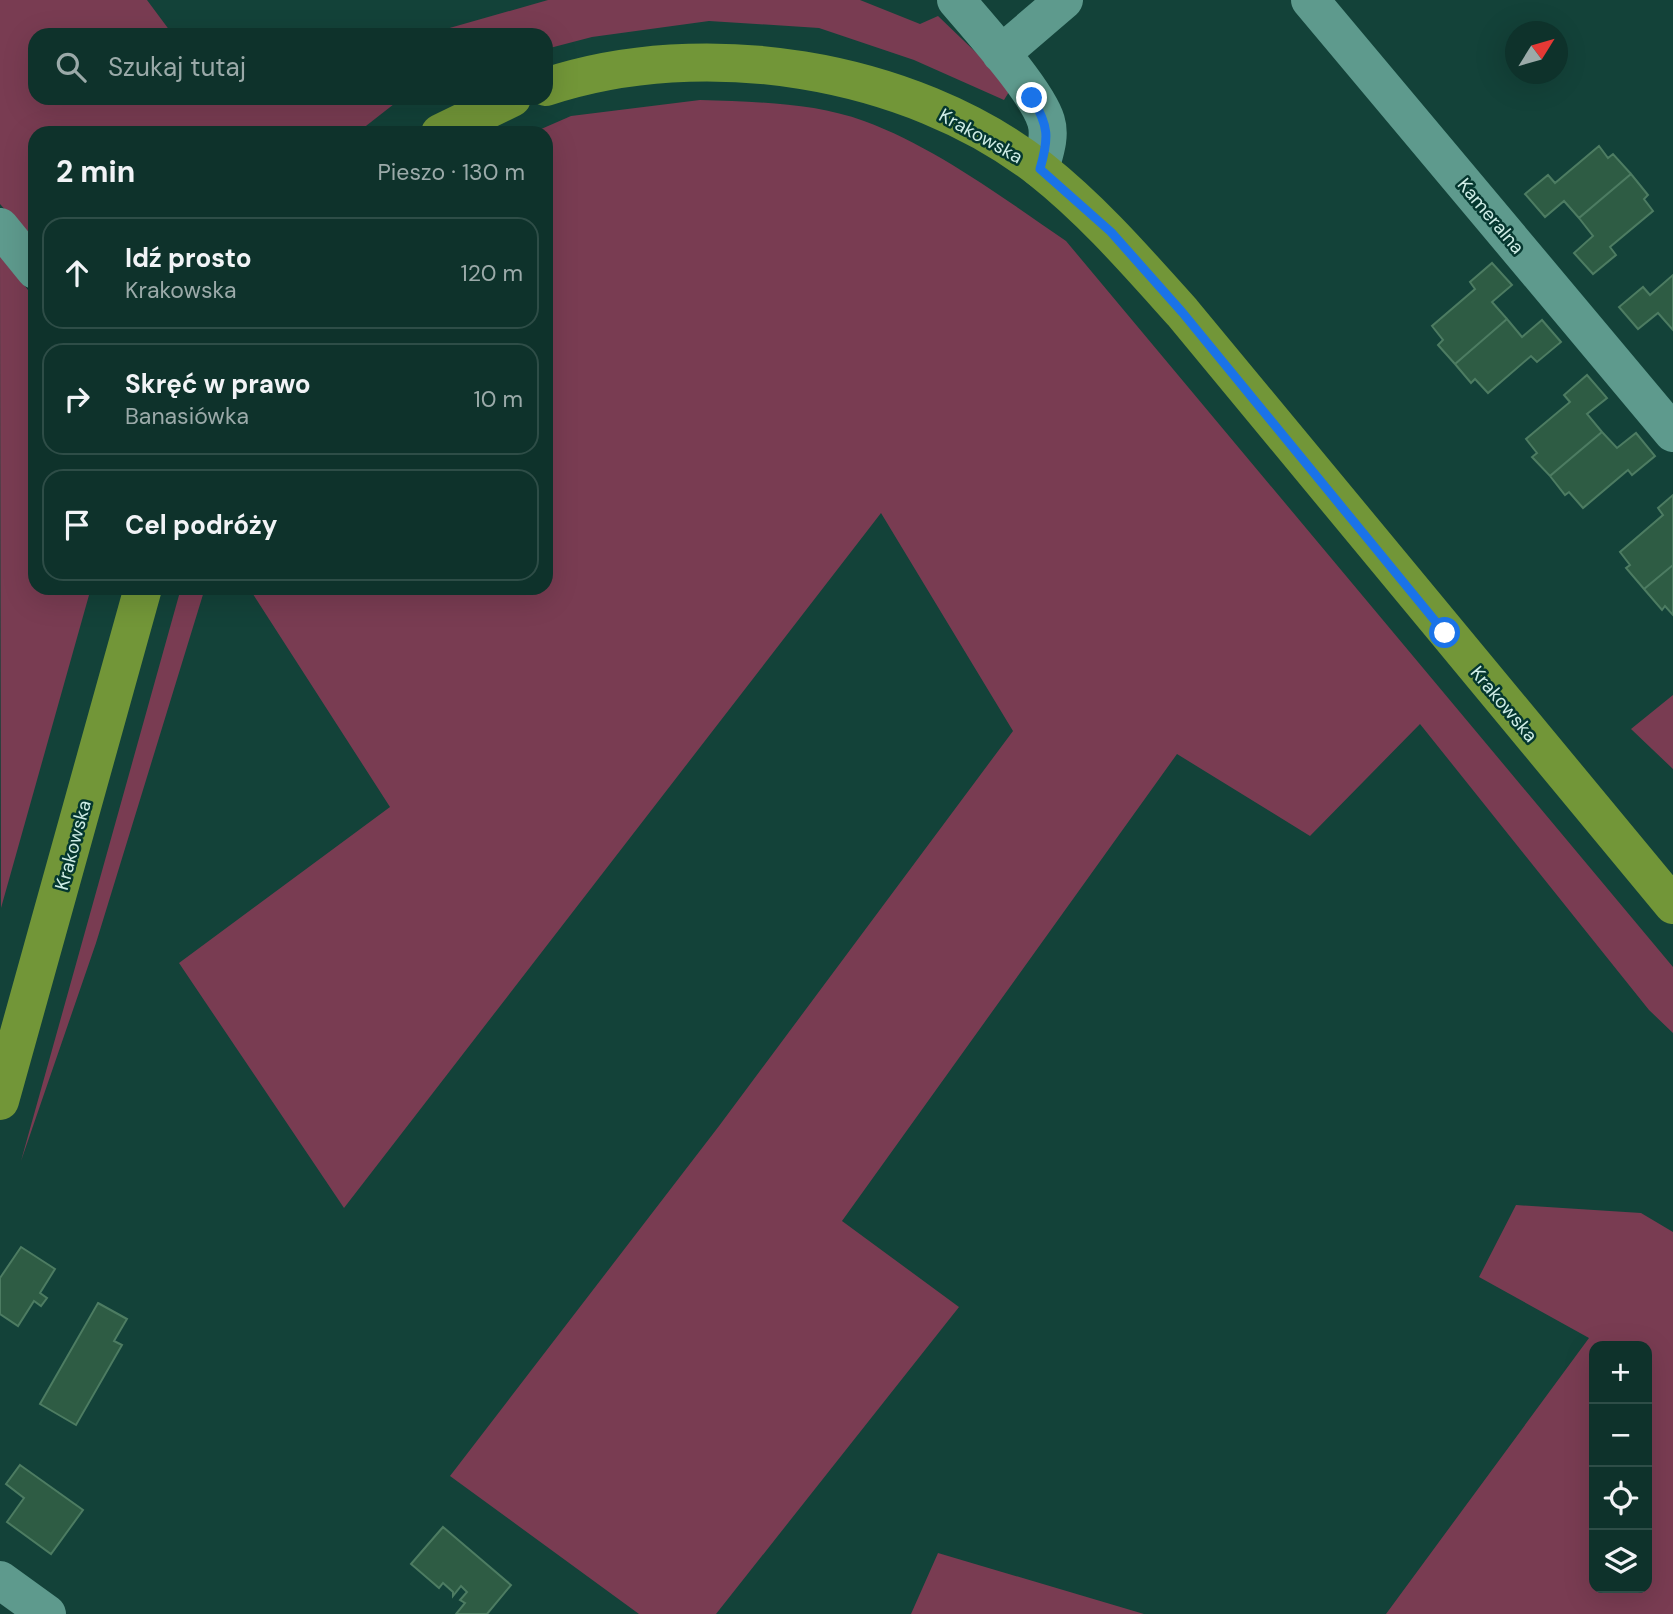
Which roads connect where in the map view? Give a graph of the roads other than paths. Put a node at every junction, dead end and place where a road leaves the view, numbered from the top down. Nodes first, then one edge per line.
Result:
1 (956, 0) edge
2 (1064, 0) edge
3 (1310, 0) edge
4 (1001, 54) junction
5 (553, 85) edge
6 (498, 105) edge
7 (454, 126) edge
8 (1040, 169) junction
9 (0, 227) edge
10 (28, 261) edge
11 (1673, 433) edge
12 (141, 595) edge
13 (1673, 905) edge
14 (0, 1101) edge
15 (0, 1580) edge
16 (47, 1614) edge

1 - 4 street
2 - 4 street
3 - 11 street, Kameralna
4 - 8 street
5 - 8 main road, Krakowska
6 - 7 main road
8 - 13 main road, Krakowska
9 - 10 street
12 - 14 main road, Krakowska
15 - 16 street

